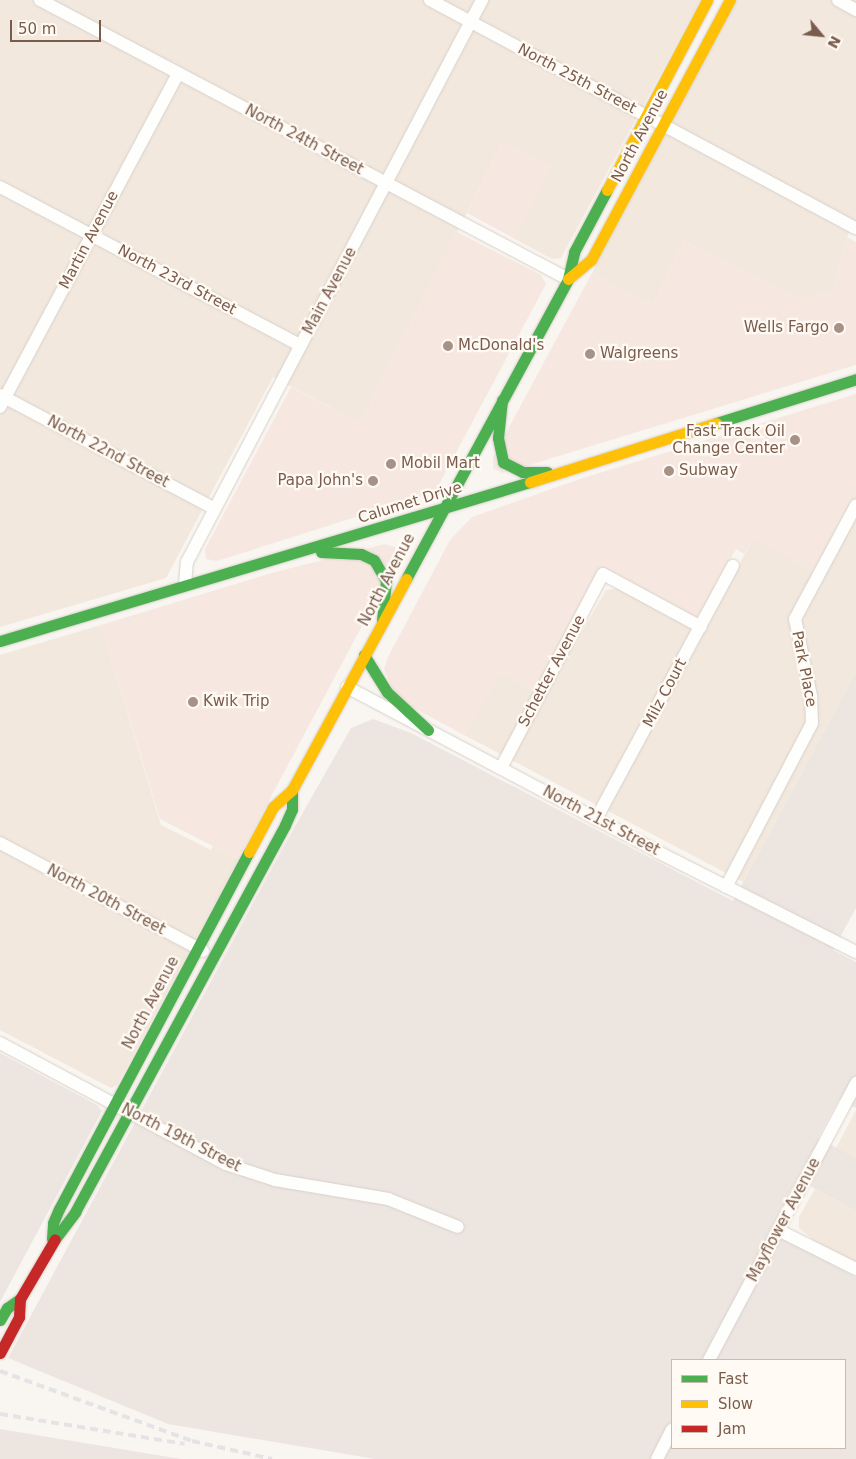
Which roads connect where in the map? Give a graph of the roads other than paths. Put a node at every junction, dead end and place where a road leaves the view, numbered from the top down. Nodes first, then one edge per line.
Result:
1 (40, 0) edge
2 (430, 0) edge
3 (482, 0) edge
4 (708, 0) edge
5 (730, 0) edge
6 (838, 0) edge
7 (856, 10) edge
8 (470, 22) junction
9 (178, 73) junction
10 (646, 115) junction
11 (663, 124) junction
12 (386, 184) junction
13 (0, 187) edge
14 (856, 228) edge
15 (92, 235) junction
16 (568, 279) junction
17 (301, 346) junction
18 (856, 379) edge
19 (2, 400) edge
20 (502, 400) junction
21 (568, 470) junction
22 (856, 505) edge
23 (215, 508) junction
24 (441, 510) junction
25 (301, 551) junction
26 (733, 566) dead end
27 (185, 584) junction
28 (382, 621) junction
29 (701, 627) junction
30 (0, 642) edge
31 (364, 655) junction
32 (347, 687) junction
33 (428, 730) junction
34 (501, 768) junction
35 (292, 790) junction
36 (596, 819) junction
37 (0, 842) edge
38 (726, 886) junction
39 (197, 949) junction
40 (856, 952) edge
41 (213, 957) junction
42 (0, 1042) edge
43 (856, 1084) edge
44 (115, 1104) junction
45 (129, 1112) junction
46 (458, 1227) dead end
47 (778, 1230) junction
48 (52, 1240) junction
49 (856, 1269) edge
50 (20, 1299) junction
51 (0, 1320) edge
52 (0, 1353) edge
53 (710, 1358) edge
54 (671, 1432) edge
55 (657, 1459) edge

1 - 9 street, North 24th Street
2 - 8 street, North 25th Street
3 - 8 street, Main Avenue
4 - 10 main road, North Avenue
5 - 11 main road, North Avenue
6 - 7 street
8 - 10 street, North 25th Street
8 - 12 street, Main Avenue
9 - 12 street, North 24th Street
9 - 15 street, Martin Avenue
10 - 11 street, North 25th Street
10 - 16 main road, North Avenue
11 - 14 street, North 25th Street
11 - 16 main road, North Avenue
12 - 16 street, North 24th Street
12 - 17 street, Main Avenue
13 - 15 street, North 23rd Street
15 - 17 street, North 23rd Street
15 - 19 street, Martin Avenue
16 - 20 main road, North Avenue
17 - 23 street, Main Avenue
18 - 21 main road, Calumet Drive
19 - 23 street, North 22nd Street
20 - 21 main road
20 - 24 main road, North Avenue
21 - 24 main road, Calumet Drive
22 - 38 street, Park Place
23 - 27 street, Main Avenue
24 - 25 main road, Calumet Drive
24 - 28 main road, North Avenue
25 - 27 main road, Calumet Drive
25 - 28 main road
26 - 29 street, Milz Court
27 - 30 main road, Calumet Drive
28 - 31 main road, North Avenue
29 - 34 street, Schetter Avenue
29 - 36 street, Milz Court
31 - 32 main road, North Avenue
31 - 33 main road
32 - 33 street, North 21st Street
32 - 35 main road, North Avenue
33 - 34 street, North 21st Street
34 - 36 street, North 21st Street
35 - 39 main road, North Avenue
35 - 41 main road, North Avenue
36 - 38 street, North 21st Street
37 - 39 street, North 20th Street
38 - 40 street, North 21st Street
39 - 41 street, North 20th Street
39 - 44 main road, North Avenue
41 - 45 main road, North Avenue
42 - 44 street, North 19th Street
43 - 47 street, Mayflower Avenue
44 - 45 street, North 19th Street
44 - 48 main road, North Avenue
45 - 46 street, North 19th Street
45 - 48 main road, North Avenue
47 - 49 street
47 - 53 street, Mayflower Avenue
48 - 50 main road, North Avenue
50 - 51 main road, North Avenue
50 - 52 main road, North Avenue
54 - 55 street

